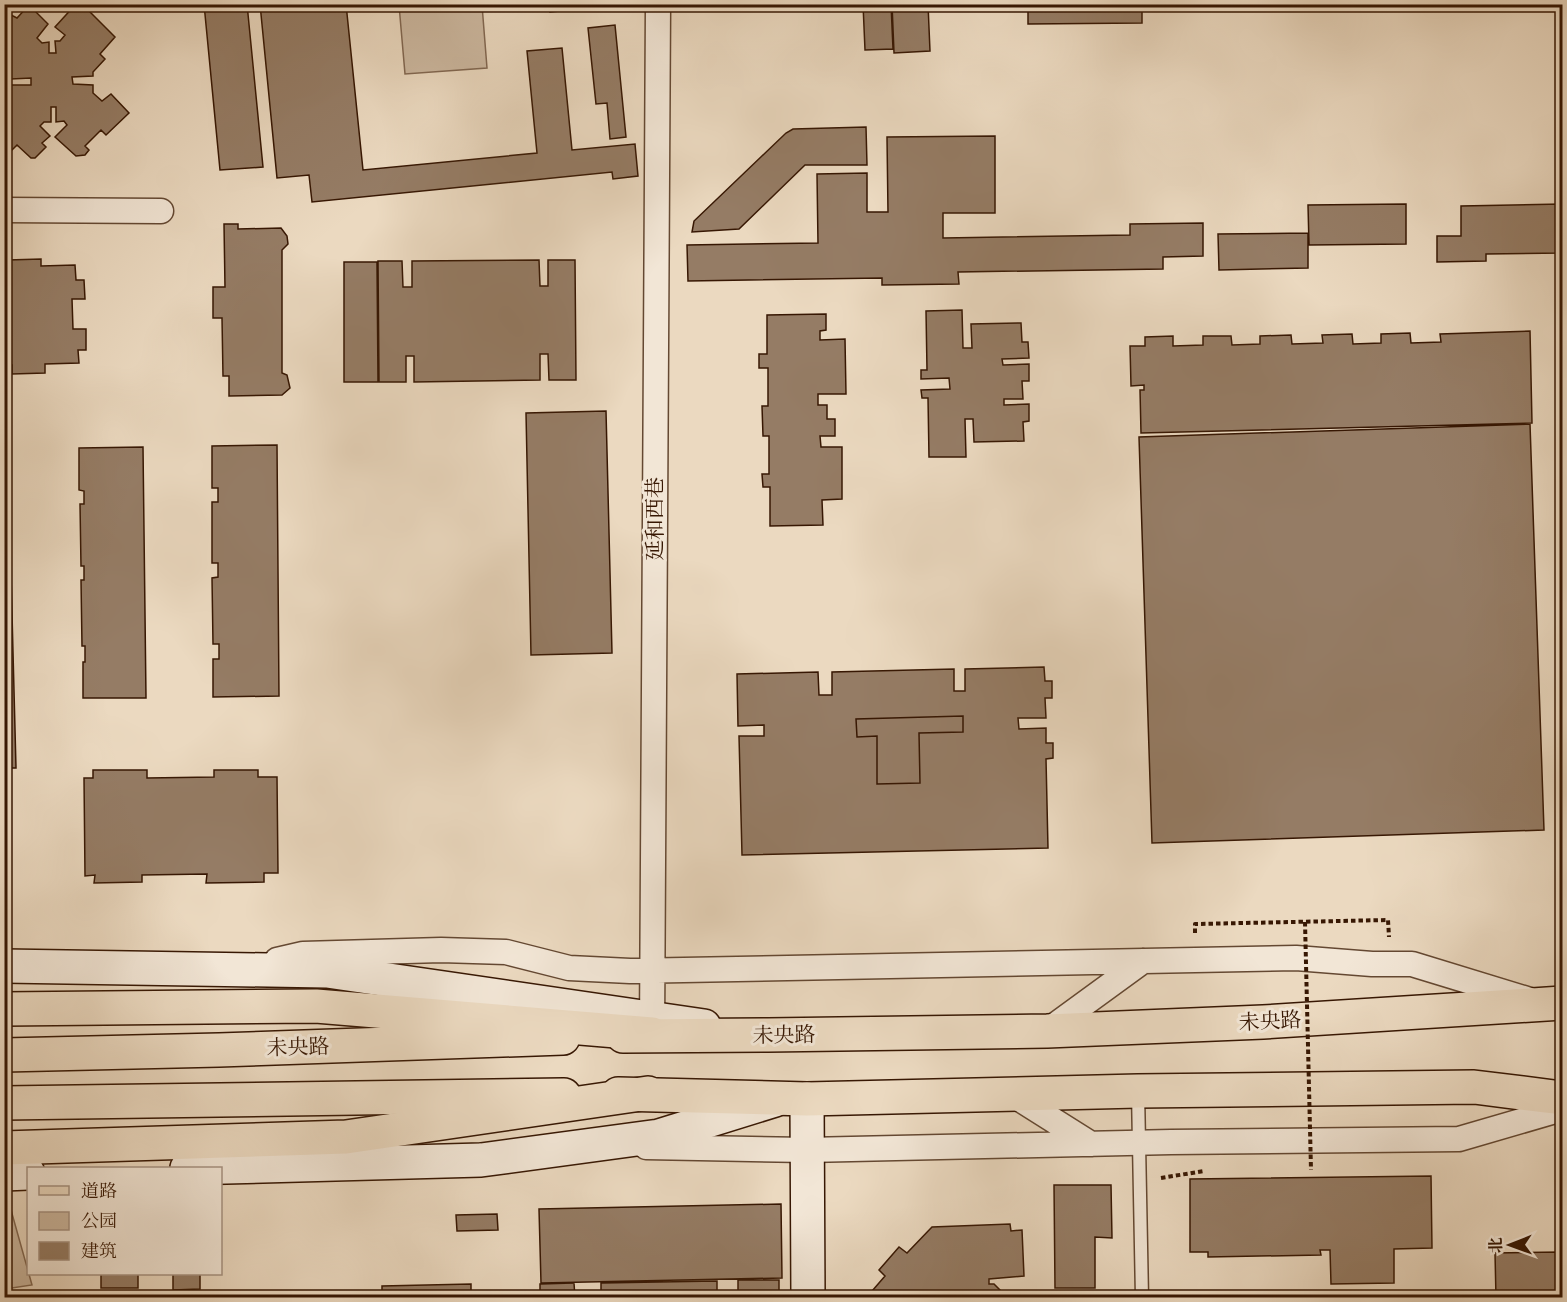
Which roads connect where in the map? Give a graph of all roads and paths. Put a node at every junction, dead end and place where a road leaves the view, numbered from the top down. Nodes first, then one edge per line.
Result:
1 (658, 4) edge
2 (4, 210) edge
3 (161, 211) dead end
4 (1388, 920) dead end
5 (1305, 922) junction
6 (1195, 924) dead end
7 (1143, 961) junction
8 (4, 966) edge
9 (231, 970) junction
10 (653, 971) junction
11 (1552, 1003) edge
12 (4, 1009) edge
13 (652, 1026) junction
14 (1047, 1030) junction
15 (4, 1055) edge
16 (1138, 1091) junction
17 (1010, 1093) junction
18 (648, 1094) junction
19 (794, 1098) junction
20 (1563, 1098) edge
21 (4, 1103) edge
22 (1563, 1109) edge
23 (1138, 1143) junction
24 (1091, 1144) junction
25 (587, 1146) junction
26 (4, 1148) edge
27 (807, 1150) junction
28 (222, 1167) edge
29 (1311, 1170) dead end
30 (1202, 1171) dead end
31 (27, 1173) edge
32 (4, 1174) edge
33 (1139, 1182) junction
34 (807, 1298) edge
35 (1142, 1298) edge

1 - 10 street, 延和西巷
2 - 3 street
4 - 5 path
5 - 6 path
5 - 29 path, bridge
7 - 10 street
7 - 11 street
7 - 14 street
8 - 9 main road
9 - 10 street
9 - 13 main road
10 - 13 street, 延和西巷
11 - 14 main road, 未央路
12 - 13 main road
13 - 14 main road, 未央路
13 - 15 main road, 未央路
16 - 17 main road
16 - 20 main road
16 - 23 lane
17 - 19 main road
17 - 24 street
18 - 19 main road
18 - 21 main road
18 - 26 main road
19 - 25 main road
19 - 27 main road
22 - 23 street
23 - 24 street
23 - 33 lane
24 - 27 street
25 - 27 street
25 - 28 main road
27 - 34 main road
30 - 33 path
31 - 32 main road
33 - 35 lane

